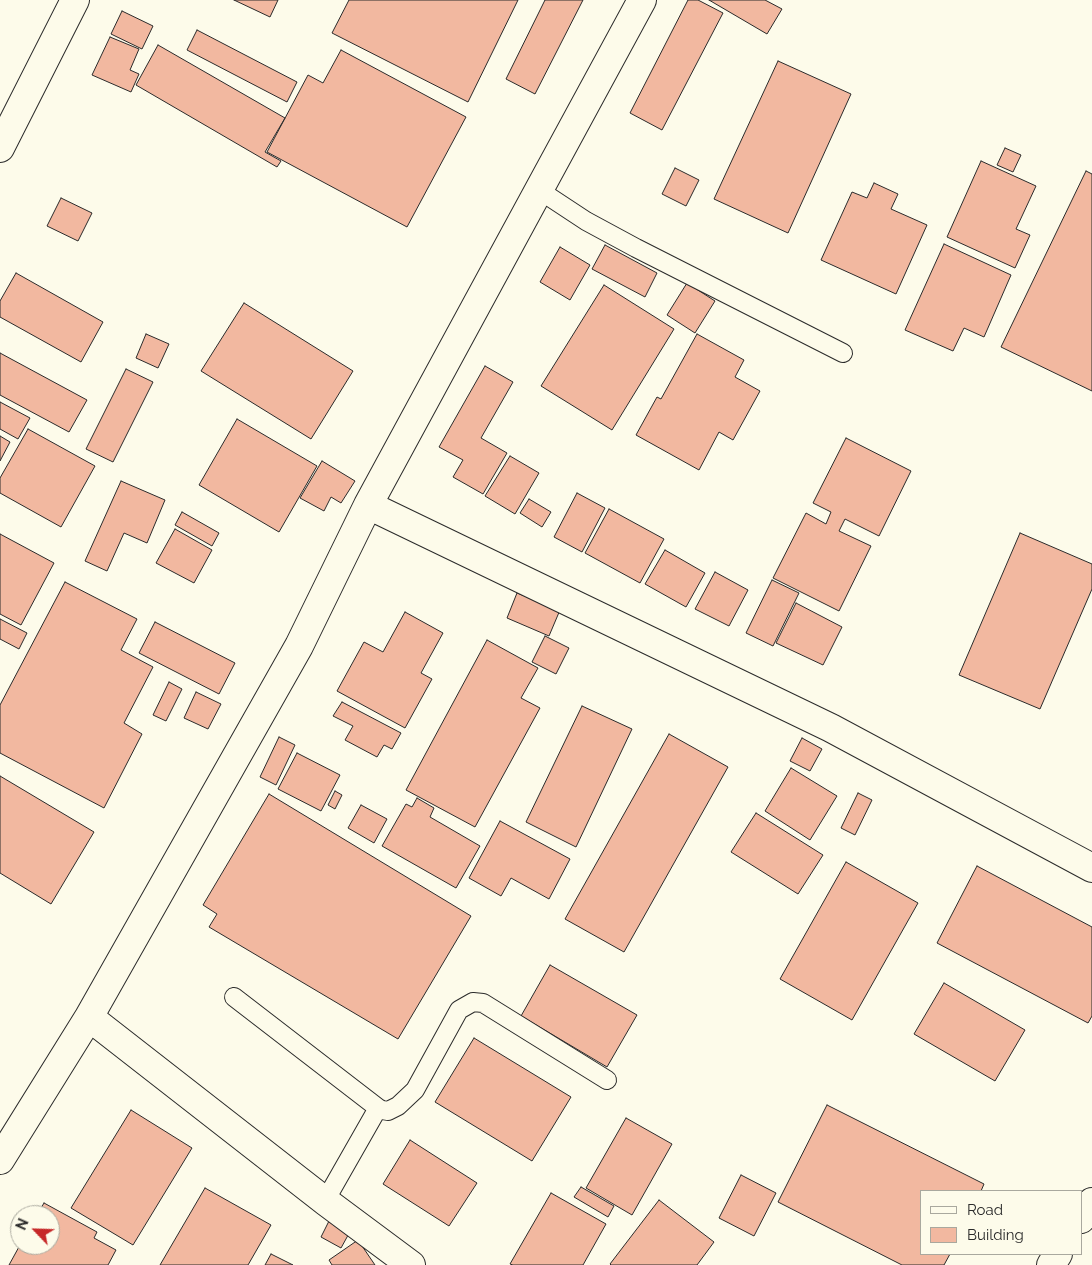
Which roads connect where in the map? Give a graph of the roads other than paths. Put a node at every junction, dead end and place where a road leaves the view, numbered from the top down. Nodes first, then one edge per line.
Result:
1 (75, 0) edge
2 (642, 0) edge
3 (0, 148) edge
4 (539, 190) junction
5 (843, 353) dead end
6 (368, 505) junction
7 (1092, 868) edge
8 (234, 997) dead end
9 (89, 1017) junction
10 (607, 1080) dead end
11 (378, 1108) junction
12 (0, 1160) edge
13 (325, 1201) junction
14 (1092, 1202) edge
15 (1082, 1217) edge
16 (411, 1265) edge

1 - 3 street
2 - 4 street
4 - 5 lane
4 - 6 street
6 - 7 street
6 - 9 street
8 - 11 lane
9 - 12 street
9 - 13 street
10 - 11 lane
11 - 13 lane
13 - 16 street
14 - 15 street

